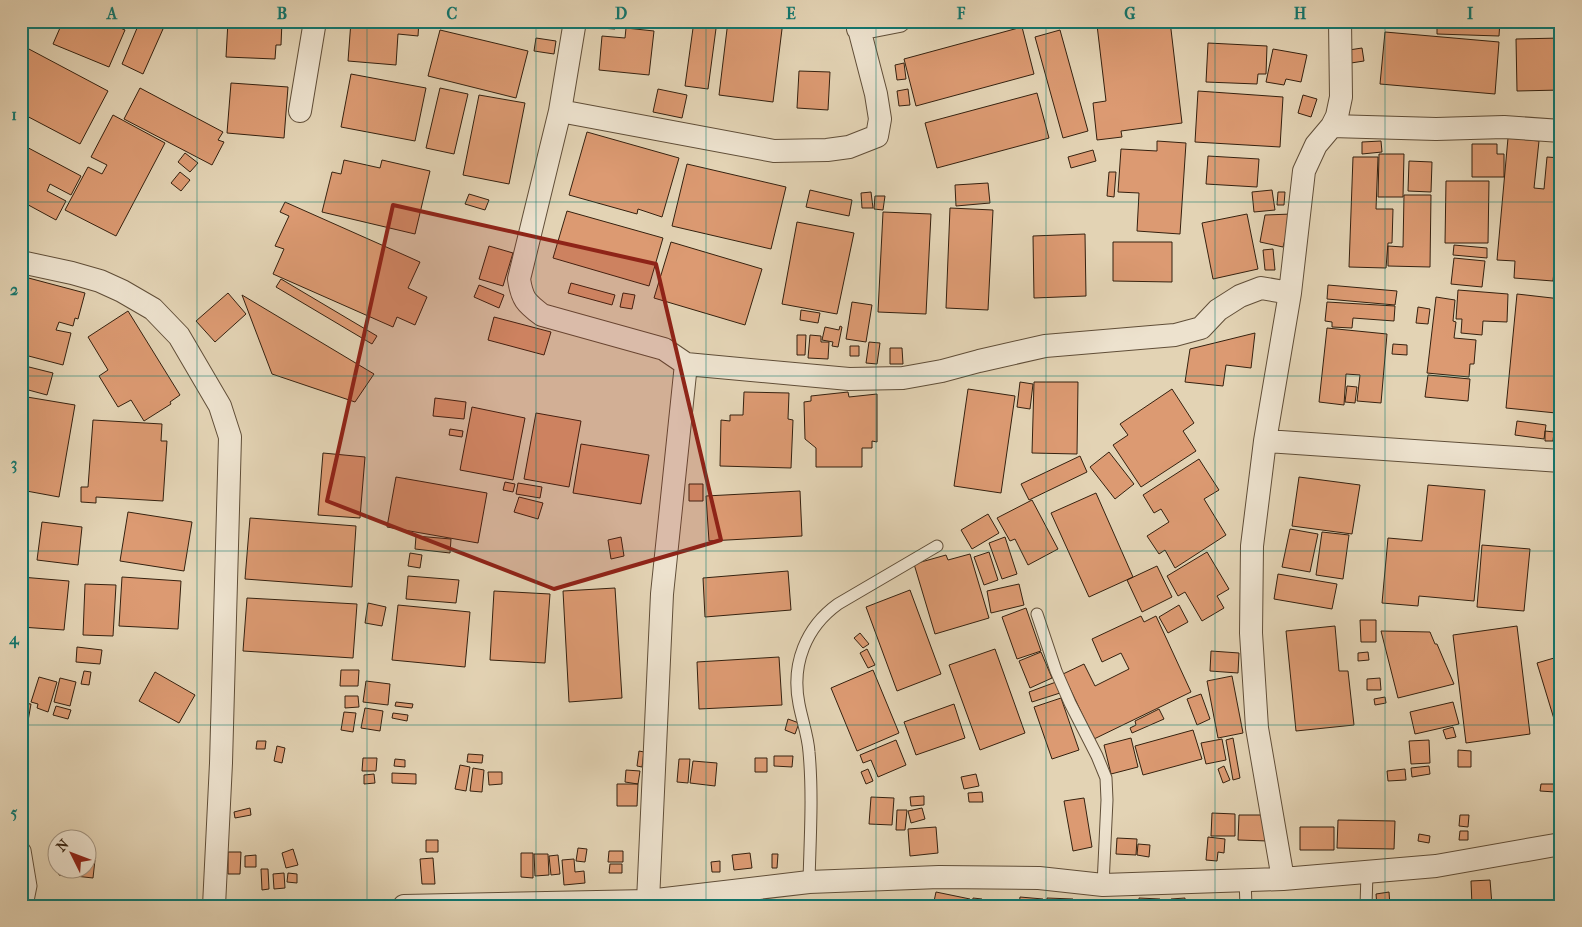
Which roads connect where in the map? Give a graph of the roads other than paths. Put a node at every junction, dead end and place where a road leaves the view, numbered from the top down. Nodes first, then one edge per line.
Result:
1 (315, 21) edge
2 (575, 21) edge
3 (899, 21) edge
4 (1340, 21) edge
5 (858, 25) edge
6 (300, 111) dead end
7 (560, 111) junction
8 (1332, 126) junction
9 (1561, 131) edge
10 (21, 262) edge
11 (1290, 293) junction
12 (686, 364) junction
13 (1265, 441) junction
14 (1561, 461) edge
15 (937, 546) dead end
16 (1037, 614) dead end
17 (21, 844) edge
18 (1561, 844) edge
19 (1367, 873) junction
20 (1284, 879) junction
21 (1245, 880) junction
22 (809, 882) junction
23 (1103, 885) junction
24 (648, 901) junction
25 (27, 906) edge
26 (214, 906) edge
27 (404, 906) edge
28 (1246, 906) edge
29 (1366, 906) edge

1 - 6 street
2 - 7 street
3 - 5 street
4 - 8 street
5 - 7 street
7 - 12 street
8 - 9 street
8 - 11 street
10 - 26 street
11 - 12 street
11 - 13 street
12 - 24 street
13 - 14 street
13 - 20 street
15 - 22 lane
16 - 23 lane
17 - 25 lane
18 - 19 street
19 - 20 street
19 - 29 lane
20 - 21 street
21 - 23 street
21 - 28 lane
22 - 23 street
22 - 24 street
24 - 27 street

